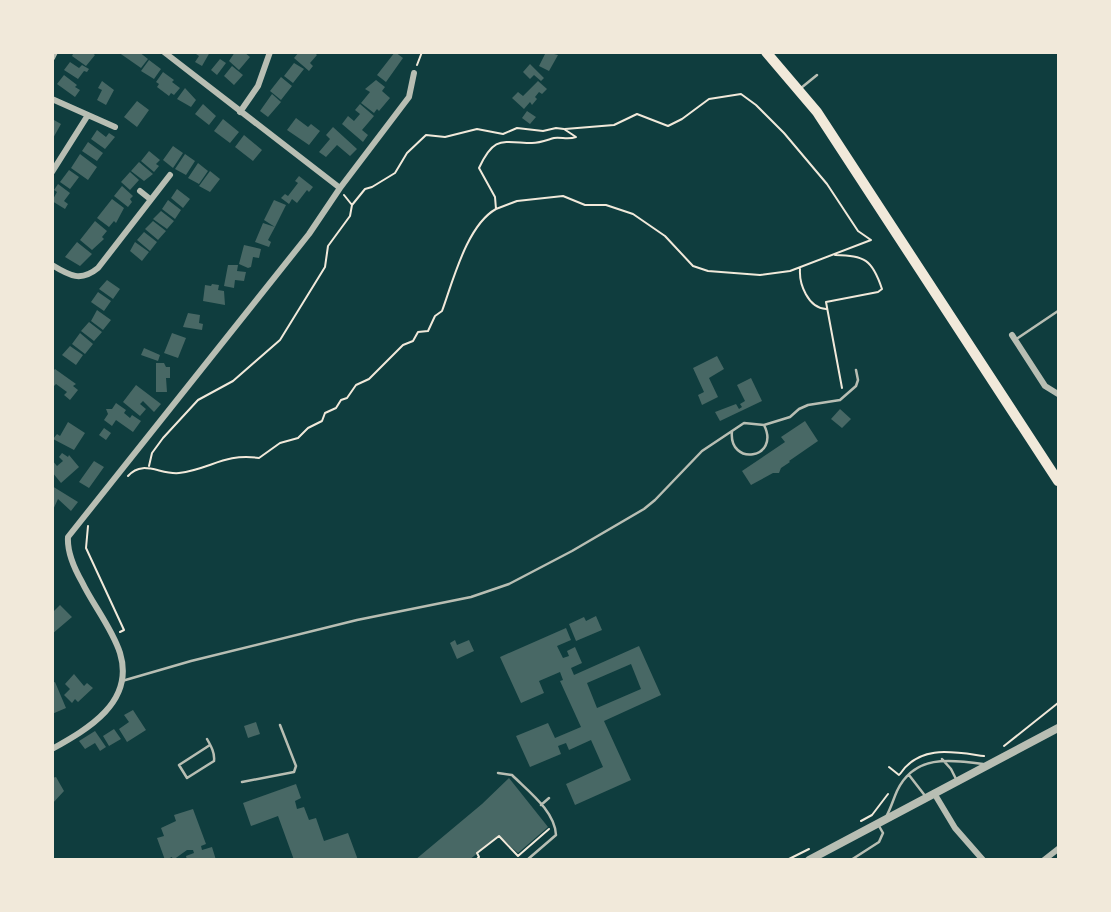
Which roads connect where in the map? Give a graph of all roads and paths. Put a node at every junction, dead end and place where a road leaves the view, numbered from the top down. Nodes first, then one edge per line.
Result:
1 (55, 52) edge
2 (270, 52) edge
3 (422, 52) edge
4 (766, 52) edge
5 (167, 53) edge
6 (52, 58) edge
7 (414, 73) joint
8 (817, 75) dead end
9 (799, 89) junction
10 (52, 99) edge
11 (240, 112) junction
12 (88, 115) junction
13 (115, 127) dead end
14 (564, 129) junction
15 (52, 172) edge
16 (170, 175) dead end
17 (340, 188) junction
18 (140, 191) dead end
19 (150, 199) junction
20 (352, 205) junction
21 (496, 209) junction
22 (831, 255) junction
23 (52, 265) edge
24 (800, 268) junction
25 (828, 309) junction
26 (1059, 310) edge
27 (1013, 337) joint
28 (856, 370) dead end
29 (851, 393) junction
30 (1059, 394) edge
31 (764, 425) junction
32 (732, 430) junction
33 (149, 467) junction
34 (127, 477) dead end
35 (1059, 481) edge
36 (90, 521) dead end
37 (115, 642) junction
38 (122, 681) junction
39 (1059, 703) edge
40 (280, 725) dead end
41 (1059, 727) edge
42 (207, 739) dead end
43 (210, 745) junction
44 (52, 749) edge
45 (998, 751) dead end
46 (942, 760) junction
47 (986, 760) junction
48 (889, 767) dead end
49 (498, 774) dead end
50 (899, 775) junction
51 (909, 775) junction
52 (897, 779) dead end
53 (957, 781) junction
54 (242, 782) dead end
55 (891, 788) dead end
56 (934, 793) junction
57 (926, 797) junction
58 (548, 798) dead end
59 (541, 805) junction
60 (881, 821) junction
61 (555, 824) junction
62 (854, 825) dead end
63 (811, 848) dead end
64 (1059, 849) edge
65 (476, 859) edge
66 (527, 859) edge
67 (787, 859) edge
68 (809, 859) edge
69 (851, 859) edge
70 (983, 859) edge
71 (1044, 859) edge

1 - 6 street
2 - 11 street
3 - 7 path
4 - 9 main road
5 - 11 street
7 - 17 street
8 - 9 lane
9 - 35 main road
10 - 12 street
11 - 17 street
12 - 13 street
12 - 15 street
14 - 20 path
14 - 21 path
14 - 22 path
16 - 19 street
17 - 20 path
17 - 37 street
18 - 19 street
19 - 23 street
20 - 33 path
21 - 24 path
21 - 33 path
22 - 24 path
22 - 25 path
24 - 25 path
25 - 29 path
26 - 27 lane
27 - 30 street
28 - 29 lane
29 - 31 lane
31 - 32 lane
31 - 32 lane
32 - 38 lane
33 - 34 path
36 - 37 path
37 - 38 street
38 - 44 street
39 - 45 path
40 - 54 lane
41 - 47 street
42 - 43 lane
43 - 43 lane
46 - 47 lane
46 - 51 lane
46 - 53 lane
47 - 50 path
47 - 53 street
48 - 50 path
49 - 59 lane
50 - 52 path
51 - 57 lane
51 - 60 lane
53 - 56 street
55 - 62 path
56 - 57 street
56 - 70 street
57 - 60 street
58 - 59 lane
59 - 61 lane
60 - 68 street
60 - 69 lane
61 - 65 path
61 - 66 lane
63 - 67 path
64 - 71 street

